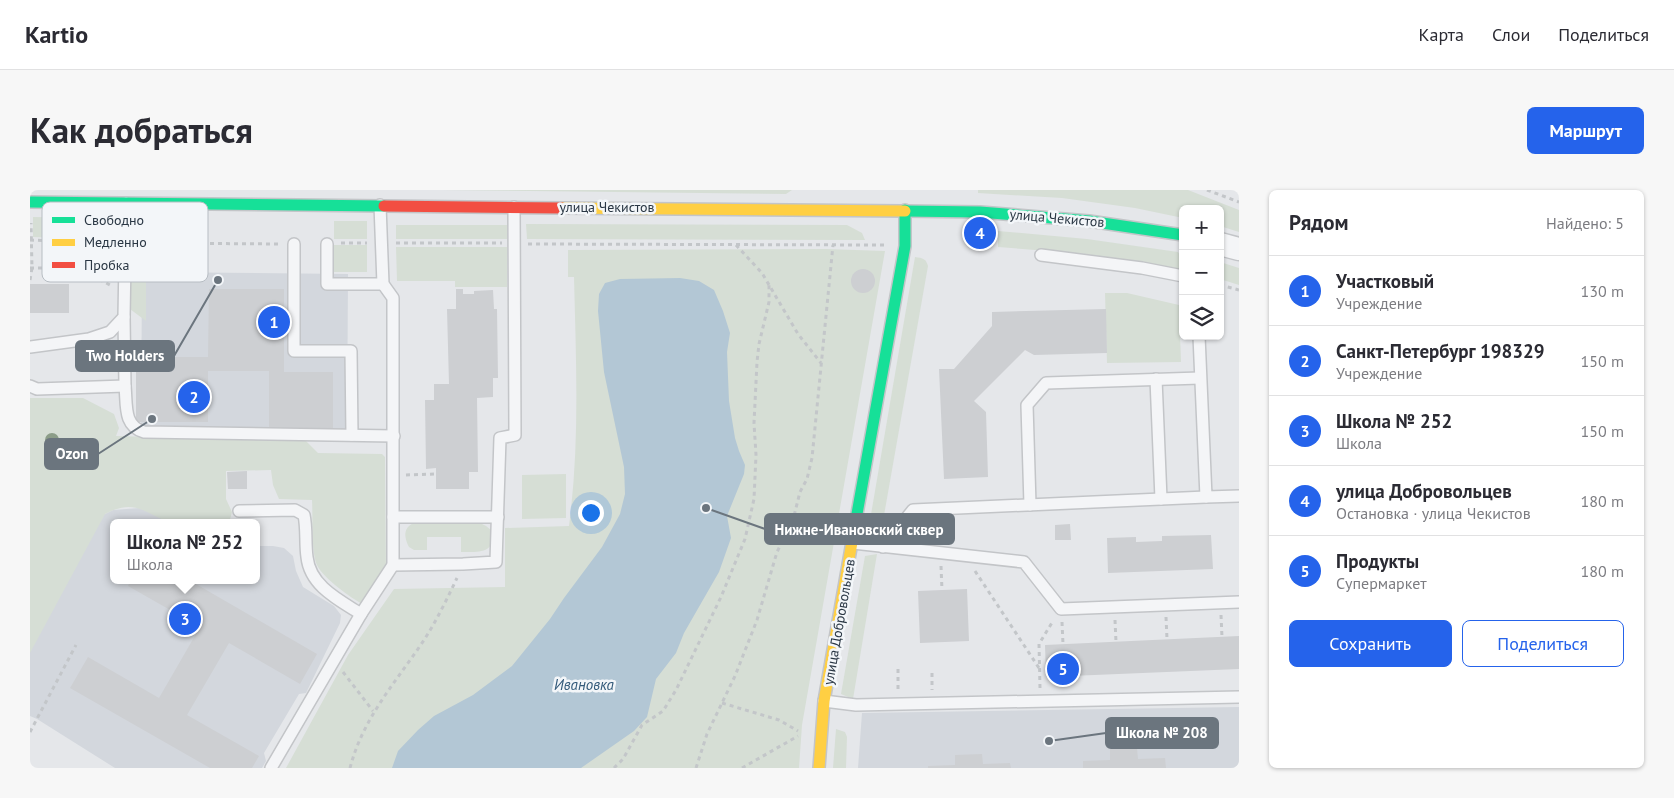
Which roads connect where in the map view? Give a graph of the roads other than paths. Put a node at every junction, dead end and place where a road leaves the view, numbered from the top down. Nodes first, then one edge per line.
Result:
1 (208, 204) edge
2 (380, 205) junction
3 (514, 207) junction
4 (905, 210) junction
5 (1179, 234) edge
6 (294, 244) road end
7 (327, 244) road end
8 (1224, 245) edge
9 (1239, 249) edge
10 (1041, 255) dead end
11 (1179, 275) edge
12 (125, 282) edge
13 (383, 284) junction
14 (124, 317) junction
15 (1198, 340) edge
16 (30, 348) edge
17 (1200, 378) junction
18 (1156, 379) junction
19 (30, 386) edge
20 (125, 386) junction
21 (352, 435) junction
22 (394, 436) junction
23 (1239, 496) edge
24 (1206, 497) junction
25 (1161, 499) junction
26 (1030, 505) junction
27 (238, 511) dead end
28 (393, 517) junction
29 (498, 517) junction
30 (853, 543) junction
31 (883, 547) junction
32 (393, 565) junction
33 (1239, 602) edge
34 (361, 614) junction
35 (1239, 697) edge
36 (824, 701) junction
37 (271, 768) edge
38 (819, 768) edge

1 - 2 street, улица Чекистов
2 - 3 street, улица Чекистов
2 - 13 lane
3 - 4 street, улица Чекистов
3 - 29 lane
4 - 5 street, улица Чекистов
4 - 30 street, улица Добровольцев
6 - 21 lane
7 - 13 lane
8 - 9 street
10 - 11 lane
12 - 14 lane
13 - 22 lane
14 - 16 lane
14 - 20 lane
15 - 17 lane
17 - 18 lane
17 - 24 lane
18 - 25 lane
18 - 26 lane
19 - 20 lane
20 - 21 lane
21 - 22 lane
22 - 28 lane
23 - 24 lane
24 - 25 lane
25 - 26 lane
26 - 31 lane
27 - 34 lane
28 - 29 lane
28 - 32 lane
29 - 32 lane
30 - 31 lane
30 - 36 street, улица Добровольцев
31 - 33 lane
32 - 34 lane
34 - 37 lane
35 - 36 lane
36 - 38 street, улица Добровольцев

